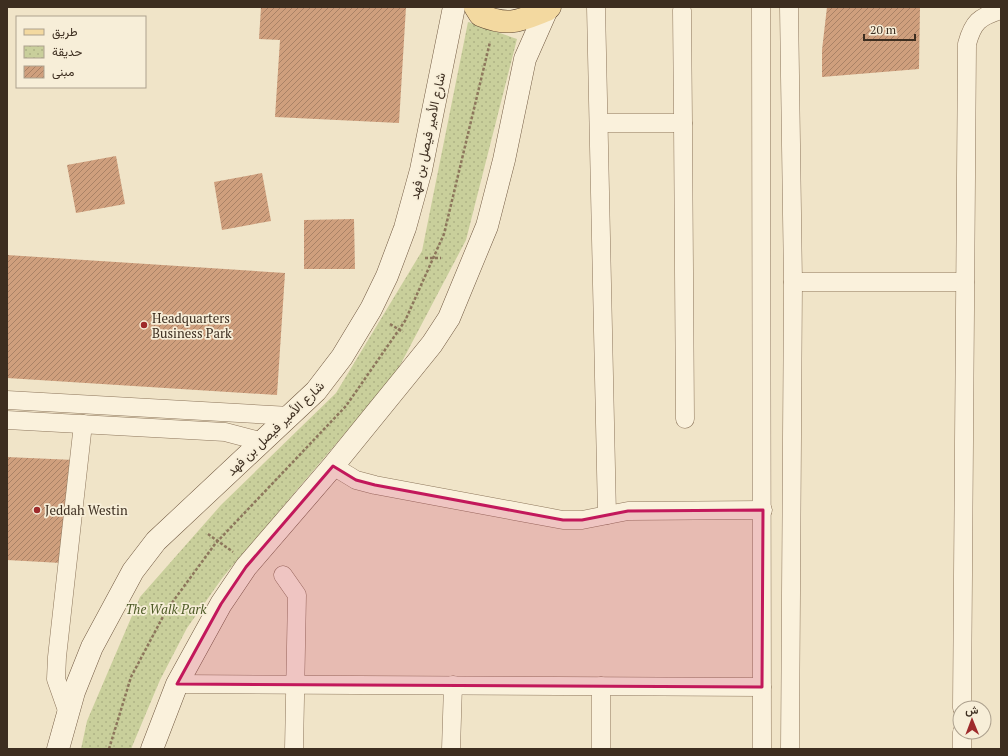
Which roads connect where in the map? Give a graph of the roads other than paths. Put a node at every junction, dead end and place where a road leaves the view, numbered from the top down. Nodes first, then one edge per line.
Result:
1 (454, 7) edge
2 (475, 7) edge
3 (596, 7) edge
4 (761, 7) edge
5 (789, 7) edge
6 (548, 8) edge
7 (682, 10) dead end
8 (1001, 10) edge
9 (598, 123) junction
10 (684, 123) junction
11 (793, 282) junction
12 (965, 282) junction
13 (7, 400) edge
14 (290, 416) junction
15 (685, 419) dead end
16 (7, 420) edge
17 (83, 424) junction
18 (263, 442) junction
19 (333, 466) junction
20 (763, 510) junction
21 (607, 515) junction
22 (283, 575) dead end
23 (177, 684) junction
24 (295, 684) junction
25 (452, 685) junction
26 (601, 686) junction
27 (762, 687) junction
28 (962, 700) edge
29 (68, 712) junction
30 (58, 749) edge
31 (152, 749) edge
32 (294, 749) edge
33 (451, 749) edge
34 (601, 749) edge
35 (762, 749) edge
36 (790, 749) edge

1 - 14 main road, شارع الأمير فيصل بن فهد
2 - 6 main road
3 - 9 street
4 - 20 street
5 - 11 street
6 - 19 main road
7 - 10 street
8 - 12 street
9 - 10 street
9 - 21 street
10 - 15 street
11 - 12 street
11 - 36 street
12 - 28 street
13 - 14 street
14 - 18 main road, شارع الأمير فيصل بن فهد
16 - 17 street
17 - 18 street
17 - 29 street
18 - 29 main road, شارع الأمير فيصل بن فهد
19 - 21 street
19 - 23 main road
20 - 21 street
20 - 27 street
22 - 24 street
23 - 24 street
23 - 31 main road
24 - 25 street
24 - 32 street
25 - 26 street
25 - 33 street
26 - 27 street
26 - 34 street
27 - 35 street
29 - 30 main road, شارع الأمير فيصل بن فهد

